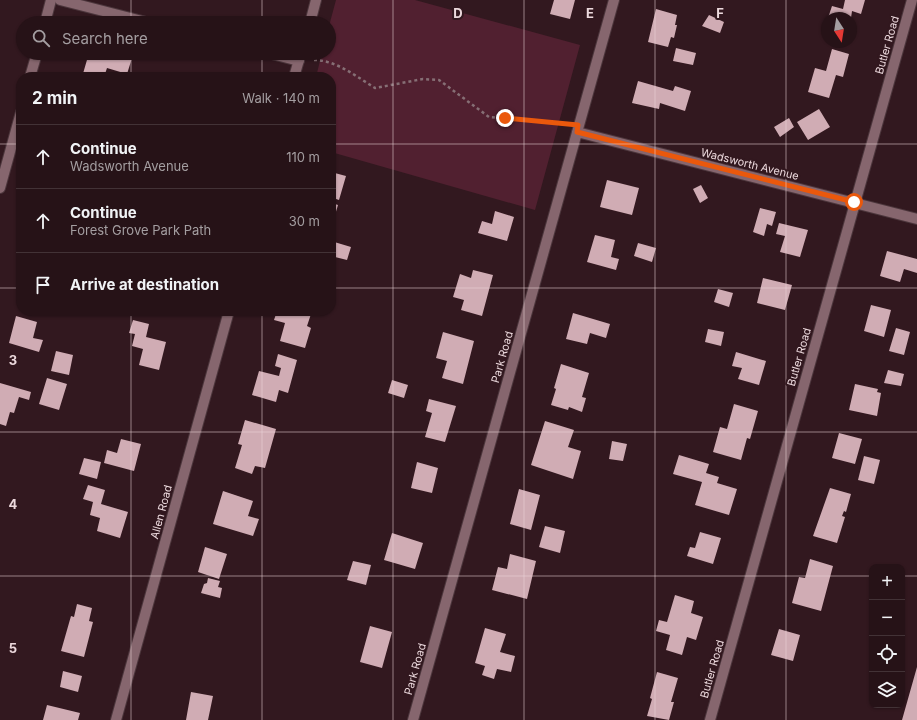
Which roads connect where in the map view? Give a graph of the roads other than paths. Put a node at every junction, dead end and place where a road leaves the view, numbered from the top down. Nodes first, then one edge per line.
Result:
1 (51, 0) edge
2 (60, 0) edge
3 (316, 0) edge
4 (614, 0) edge
5 (912, 0) edge
6 (47, 16) edge
7 (123, 16) edge
8 (312, 16) edge
9 (35, 60) edge
10 (299, 60) edge
11 (31, 72) edge
12 (296, 72) edge
13 (578, 129) junction
14 (16, 130) edge
15 (0, 188) edge
16 (854, 202) junction
17 (917, 220) edge
18 (228, 316) edge
19 (116, 720) edge
20 (414, 720) edge
21 (710, 720) edge

1 - 6 street
2 - 7 street
3 - 8 street
4 - 13 street, Park Road
5 - 16 street, Butler Road
9 - 11 street
10 - 12 street
13 - 16 street, Wadsworth Avenue
13 - 20 street, Park Road
14 - 15 street
16 - 17 street, Wadsworth Avenue
16 - 21 street, Butler Road
18 - 19 street, Allen Road

